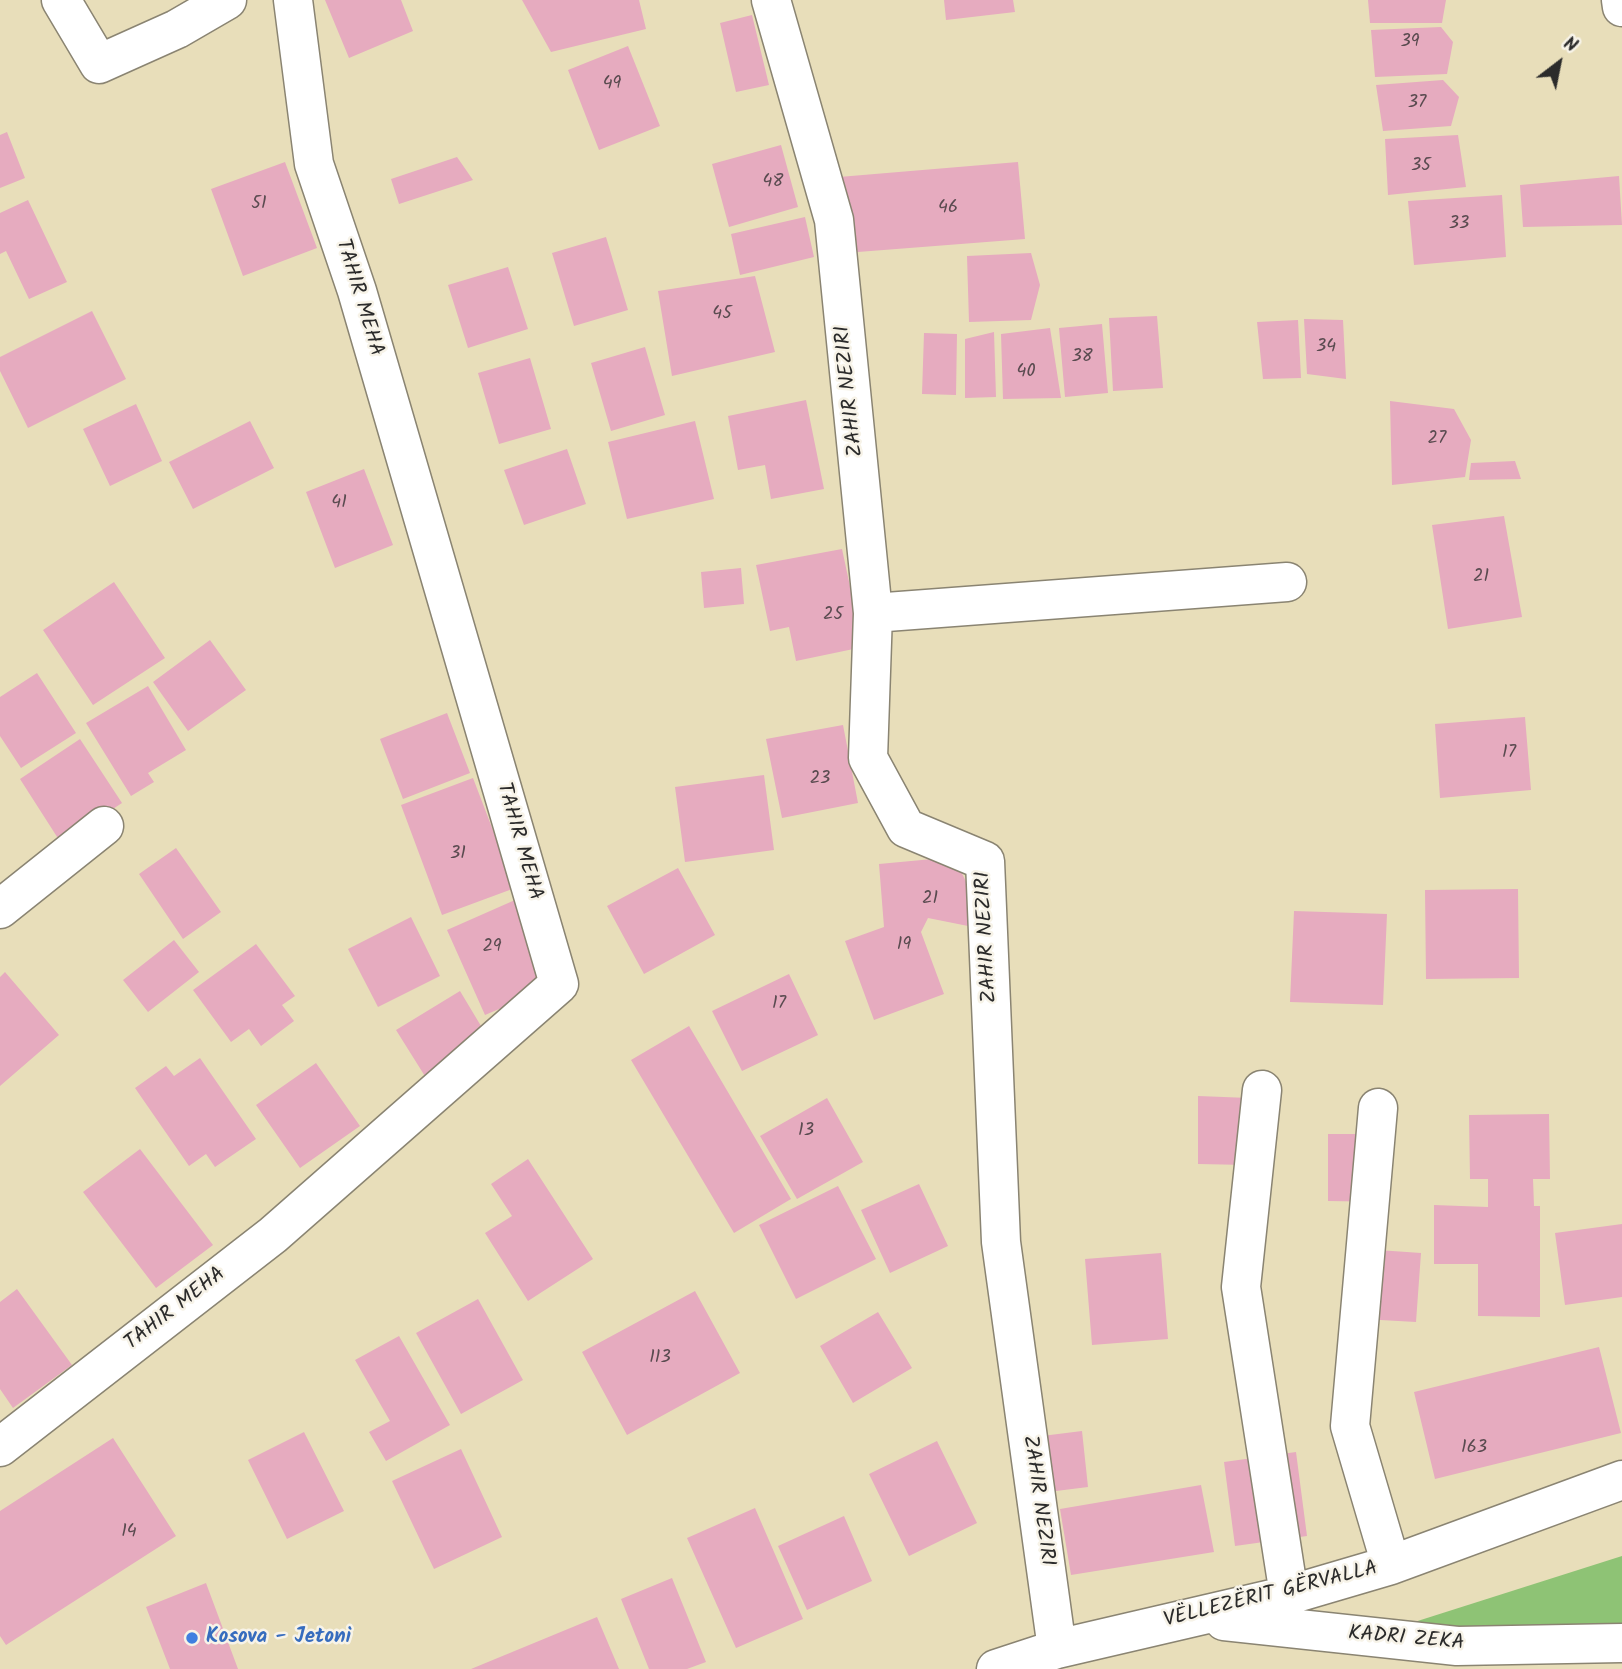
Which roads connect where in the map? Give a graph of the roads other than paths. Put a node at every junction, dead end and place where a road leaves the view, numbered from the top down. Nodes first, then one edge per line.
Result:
1 (61, 0) edge
2 (228, 0) edge
3 (293, 0) edge
4 (771, 0) edge
5 (1621, 0) edge
6 (1622, 7) edge
7 (1287, 582) dead end
8 (873, 612) junction
9 (104, 826) dead end
10 (0, 909) edge
11 (1262, 1090) dead end
12 (1377, 1108) dead end
13 (0, 1447) edge
14 (1622, 1480) edge
15 (1391, 1565) junction
16 (1289, 1595) junction
17 (1191, 1617) junction
18 (1622, 1643) edge
19 (1057, 1649) junction
20 (996, 1669) edge

1 - 2 street
3 - 13 street, TAHIR MEHA
4 - 8 street, ZAHIR NEZIRI
5 - 6 street
7 - 8 street
8 - 19 street, ZAHIR NEZIRI
9 - 10 street
11 - 16 street
12 - 15 street
14 - 15 street, VËLLEZËRIT GËRVALLA
15 - 16 street, VËLLEZËRIT GËRVALLA
16 - 17 street, VËLLEZËRIT GËRVALLA
17 - 18 street, KADRI ZEKA
17 - 19 street, VËLLEZËRIT GËRVALLA
19 - 20 street, VËLLEZËRIT GËRVALLA

